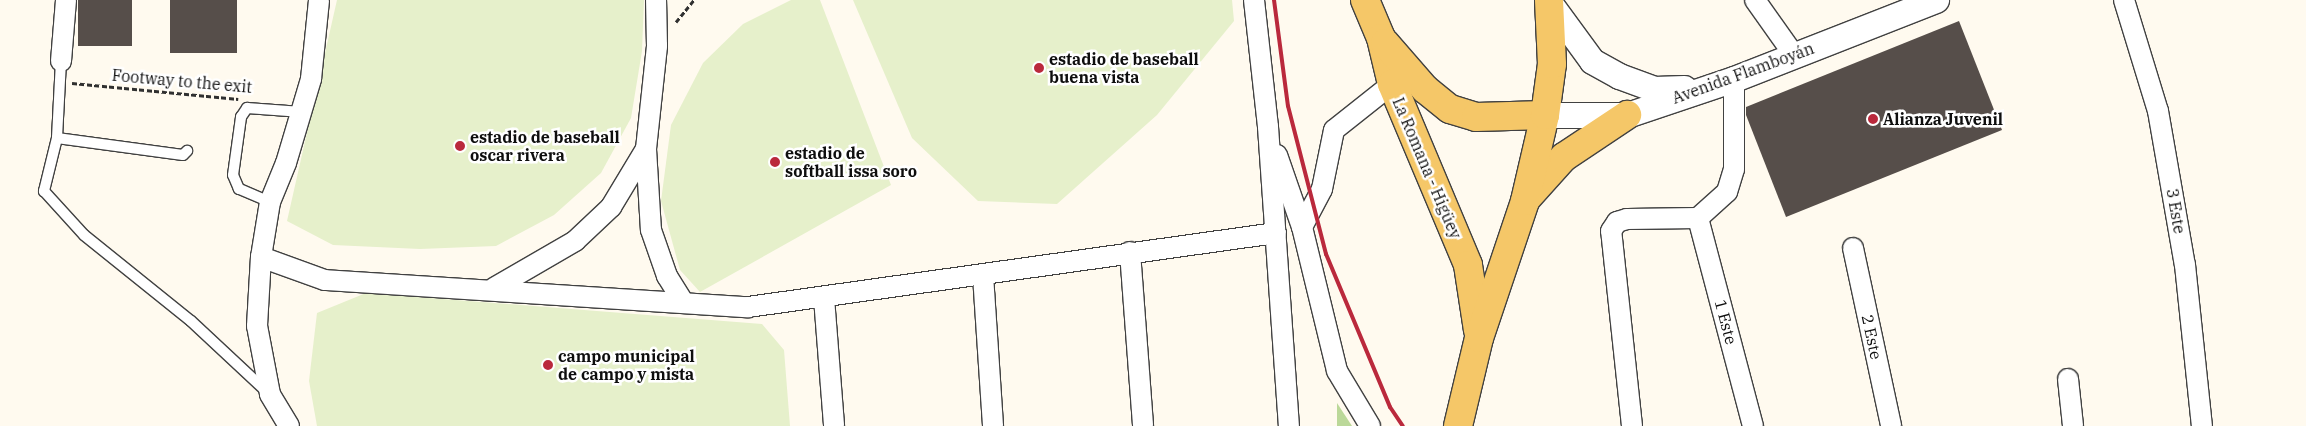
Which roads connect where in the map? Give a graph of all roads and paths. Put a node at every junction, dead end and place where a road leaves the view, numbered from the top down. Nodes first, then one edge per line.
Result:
1 (66, 0) edge
2 (319, 0) edge
3 (656, 0) edge
4 (1254, 0) edge
5 (1365, 0) edge
6 (1755, 0) edge
7 (1936, 0) edge
8 (2124, 0) edge
9 (1549, 1) edge
10 (1380, 38) junction
11 (1794, 55) junction
12 (61, 61) joint
13 (59, 82) junction
14 (1723, 83) junction
15 (1392, 84) junction
16 (245, 100) dead end
17 (302, 112) junction
18 (1545, 115) junction
19 (1627, 115) junction
20 (1268, 127) junction
21 (57, 138) junction
22 (646, 150) junction
23 (187, 151) dead end
24 (1525, 201) junction
25 (270, 202) junction
26 (1698, 218) junction
27 (1302, 227) junction
28 (1276, 233) junction
29 (1853, 248) dead end
30 (1130, 252) junction
31 (261, 257) junction
32 (983, 275) junction
33 (494, 288) junction
34 (824, 298) junction
35 (683, 302) junction
36 (1479, 338) junction
37 (2068, 379) dead end
38 (270, 394) junction
39 (289, 426) edge
40 (834, 426) edge
41 (993, 426) edge
42 (1143, 426) edge
43 (1289, 426) edge
44 (1370, 426) edge
45 (1458, 426) edge
46 (1632, 426) edge
47 (1753, 426) edge
48 (1891, 426) edge
49 (2073, 426) edge
50 (2202, 426) edge

1 - 12 street
2 - 17 street
3 - 22 street
4 - 20 street
5 - 10 main road, La Romana - Higüey
6 - 11 street
7 - 11 street, Avenida Flamboyán
8 - 50 street, 3 Este
9 - 14 street
9 - 18 main road, La Romana - Higüey
10 - 15 main road, La Romana - Higüey
10 - 18 main road
11 - 14 street, Avenida Flamboyán
12 - 13 lane
13 - 16 path, Footway to the exit
13 - 21 lane
14 - 19 street, Avenida Flamboyán
14 - 26 street
15 - 27 street
15 - 36 main road, La Romana - Higüey
17 - 25 street
17 - 25 lane
18 - 19 street, Avenida Flamboyán
18 - 24 main road, La Romana - Higüey
19 - 24 main road
20 - 27 street
20 - 28 street
21 - 23 lane
21 - 38 lane
22 - 33 street
22 - 35 street
24 - 36 main road, La Romana - Higüey
25 - 31 street
26 - 46 street
26 - 47 street, 1 Este
27 - 44 street
28 - 30 street
28 - 43 street
29 - 48 street, 2 Este
30 - 32 street
30 - 42 street
31 - 33 street
31 - 38 street
32 - 34 street
32 - 41 street
33 - 35 street
34 - 35 street
34 - 40 street
36 - 45 main road, La Romana - Higüey
37 - 49 street
38 - 39 street

